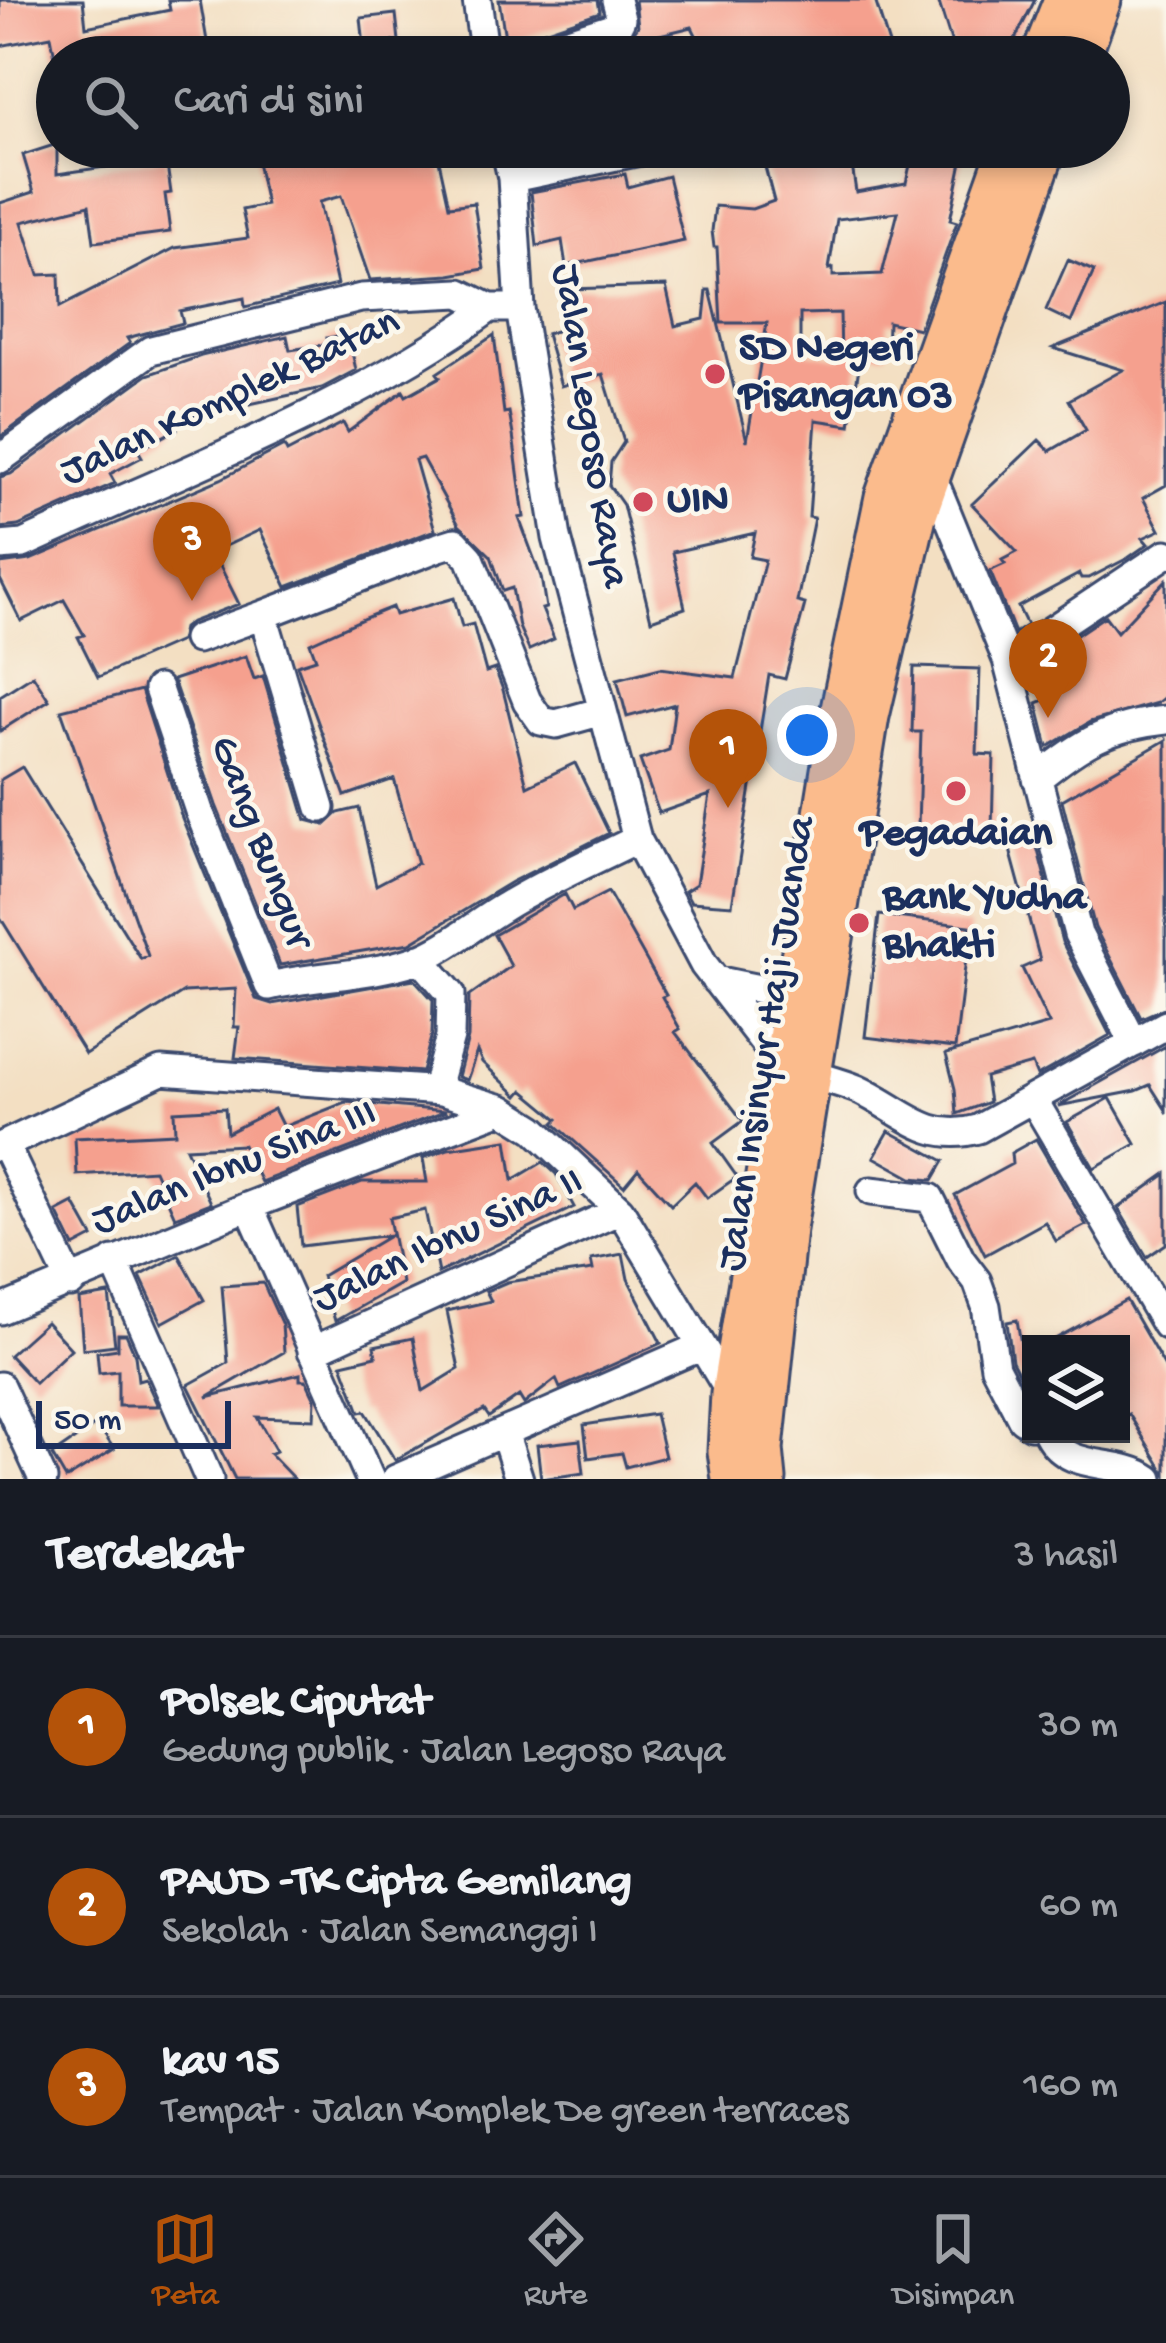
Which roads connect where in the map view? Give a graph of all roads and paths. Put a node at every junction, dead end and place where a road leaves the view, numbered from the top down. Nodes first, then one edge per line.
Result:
1 (477, 0) edge
2 (616, 0) edge
3 (1064, 0) edge
4 (1101, 0) edge
5 (482, 36) edge
6 (584, 36) edge
7 (1049, 36) edge
8 (1088, 36) edge
9 (510, 168) edge
10 (559, 168) edge
11 (1002, 168) edge
12 (1039, 168) edge
13 (512, 178) junction
14 (490, 308) junction
15 (520, 308) junction
16 (0, 459) edge
17 (932, 476) junction
18 (0, 546) edge
19 (1166, 554) edge
20 (263, 615) junction
21 (197, 639) dead end
22 (1007, 660) junction
23 (158, 688) dead end
24 (603, 711) junction
25 (1166, 720) edge
26 (1037, 778) junction
27 (321, 808) dead end
28 (637, 839) junction
29 (420, 958) junction
30 (715, 980) junction
31 (794, 996) junction
32 (1166, 1025) edge
33 (1135, 1043) junction
34 (797, 1070) junction
35 (441, 1091) junction
36 (1033, 1099) junction
37 (502, 1109) junction
38 (2, 1146) edge
39 (872, 1191) dead end
40 (249, 1206) junction
41 (620, 1210) junction
42 (114, 1261) junction
43 (70, 1282) junction
44 (0, 1310) edge
45 (1166, 1325) edge
46 (702, 1346) junction
47 (312, 1351) junction
48 (0, 1386) edge
49 (731, 1394) junction
50 (1022, 1419) edge
51 (504, 1432) junction
52 (1054, 1443) edge
53 (1090, 1473) edge
54 (44, 1479) edge
55 (209, 1479) edge
56 (370, 1479) edge
57 (395, 1479) edge
58 (519, 1479) edge
59 (732, 1479) edge
60 (766, 1479) edge
61 (1149, 1479) edge

1 - 5 street
2 - 6 street
3 - 7 highway
4 - 8 highway
9 - 13 street, Jalan Legoso Raya
10 - 13 street
11 - 31 highway, Jalan Insinyur Haji Juanda
12 - 17 highway, Jalan Insinyur Haji Juanda
13 - 15 street, Jalan Legoso Raya
14 - 15 street, Jalan Komplek Batan
14 - 16 street, Jalan Komplek Batan
14 - 18 street, Jalan Komplek Batan
15 - 24 street, Jalan Legoso Raya
17 - 22 street
17 - 34 highway, Jalan Insinyur Haji Juanda
19 - 22 street
20 - 21 street
20 - 24 street
20 - 27 street
22 - 26 street
23 - 29 street, Gang Bungur
24 - 28 street, Jalan Legoso Raya
25 - 26 street
26 - 33 street
28 - 29 street, Gang Bungur
28 - 30 street, Jalan Legoso Raya
29 - 35 street
30 - 31 street
30 - 34 street, Jalan Legoso Raya
31 - 34 highway, Jalan Insinyur Haji Juanda
32 - 33 street
33 - 36 street
34 - 36 street
34 - 49 highway, Jalan Insinyur Haji Juanda
34 - 60 highway, Jalan Insinyur Haji Juanda
35 - 37 street
35 - 38 street
36 - 45 street
37 - 40 street, Jalan Ibnu Sina III
37 - 41 street
38 - 43 street
39 - 50 street
40 - 42 street, Jalan Ibnu Sina III
40 - 47 street
41 - 46 street
41 - 47 street, Jalan Ibnu Sina II
42 - 43 street, Jalan Ibnu Sina III
42 - 55 street
43 - 44 street, Jalan Ibnu Sina III
46 - 49 street
46 - 51 street
47 - 56 street
48 - 54 street
49 - 59 highway, Jalan Insinyur Haji Juanda
51 - 57 street
51 - 58 street
52 - 53 street
53 - 61 street

